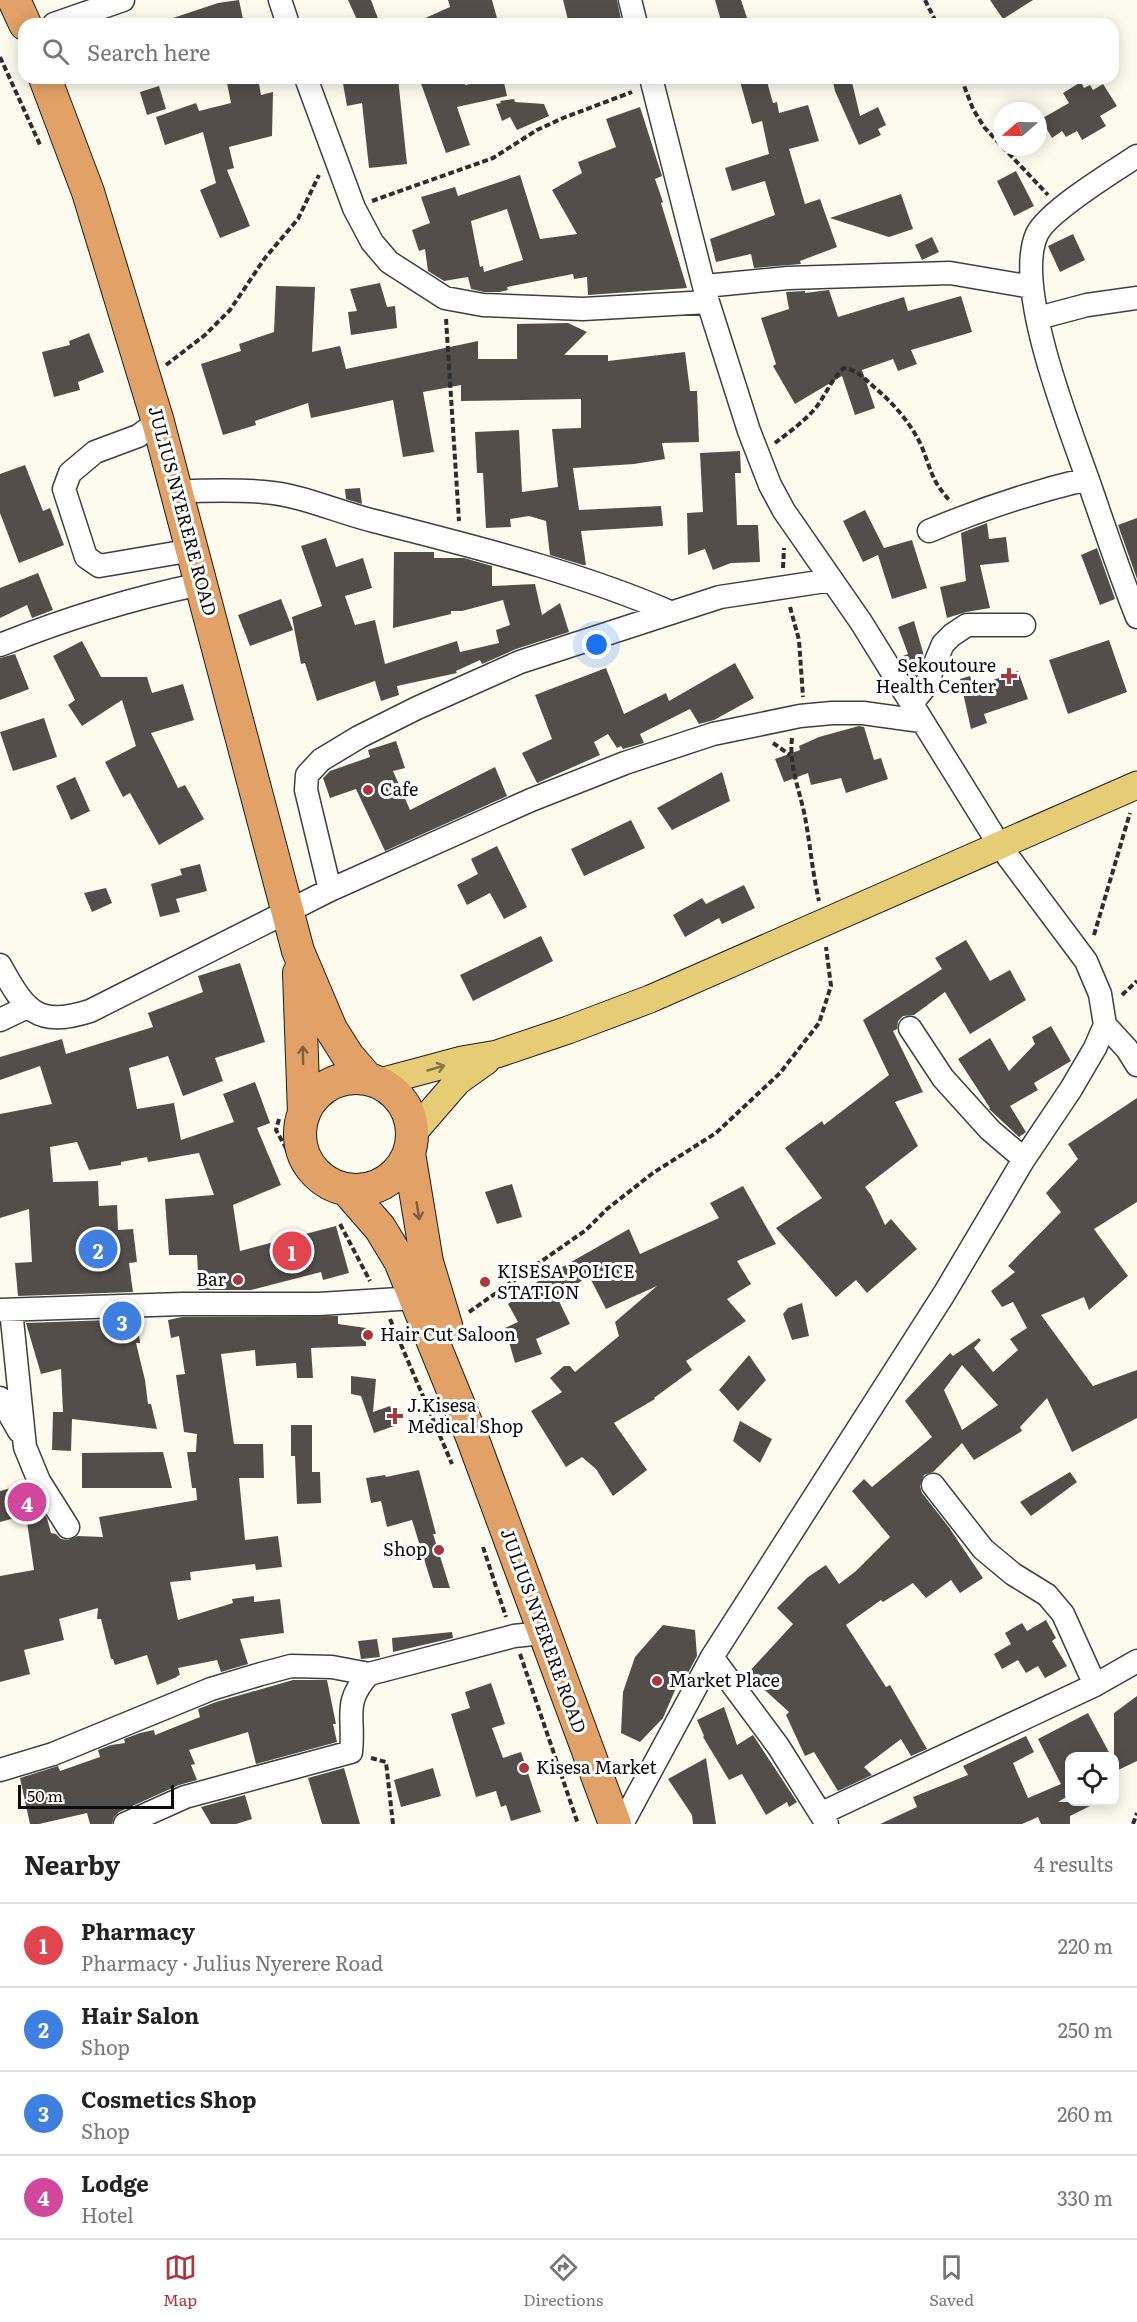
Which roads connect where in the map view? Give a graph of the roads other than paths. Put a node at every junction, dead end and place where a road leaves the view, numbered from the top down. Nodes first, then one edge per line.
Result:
1 (14, 0) edge
2 (123, 0) edge
3 (280, 0) edge
4 (630, 0) edge
5 (22, 18) edge
6 (71, 18) edge
7 (286, 18) edge
8 (634, 18) edge
9 (47, 84) edge
10 (308, 84) edge
11 (653, 84) edge
12 (1137, 156) edge
13 (1032, 287) junction
14 (706, 294) junction
15 (1137, 298) edge
16 (1038, 318) junction
17 (158, 422) junction
18 (1088, 479) junction
19 (177, 491) junction
20 (929, 531) dead end
21 (193, 550) junction
22 (832, 580) junction
23 (201, 584) junction
24 (670, 612) junction
25 (1137, 617) edge
26 (1024, 625) dead end
27 (0, 645) edge
28 (916, 712) junction
29 (1134, 796) edge
30 (1000, 846) junction
31 (330, 890) junction
32 (287, 909) junction
33 (298, 951) junction
34 (0, 965) edge
35 (27, 1007) junction
36 (0, 1020) edge
37 (1105, 1026) junction
38 (910, 1028) dead end
39 (1134, 1052) edge
40 (497, 1054) junction
41 (373, 1080) junction
42 (304, 1114) junction
43 (411, 1144) junction
44 (1024, 1159) junction
45 (346, 1189) junction
46 (415, 1298) junction
47 (5, 1310) edge
48 (0, 1398) edge
49 (472, 1437) junction
50 (23, 1438) junction
51 (933, 1485) dead end
52 (68, 1527) dead end
53 (543, 1633) junction
54 (712, 1657) junction
55 (1137, 1661) edge
56 (369, 1674) junction
57 (1095, 1685) junction
58 (0, 1770) edge
59 (825, 1818) edge
60 (125, 1824) edge
61 (615, 1824) edge
62 (622, 1824) edge

1 - 5 highway
2 - 6 street
3 - 7 street
4 - 8 street
9 - 17 highway, JULIUS NYERERE ROAD
10 - 14 street
11 - 14 street
12 - 13 street
13 - 14 street
13 - 16 street
14 - 22 street
15 - 16 street
16 - 18 street
17 - 19 highway, JULIUS NYERERE ROAD
17 - 21 street
18 - 20 street
18 - 25 street
19 - 21 highway, JULIUS NYERERE ROAD
19 - 24 street
21 - 23 highway, JULIUS NYERERE ROAD
22 - 24 street
22 - 28 street
23 - 27 street
23 - 32 highway, JULIUS NYERERE ROAD
24 - 31 street
26 - 28 street
28 - 30 street
28 - 31 street
29 - 30 main road
30 - 37 street
30 - 40 main road
31 - 32 street
32 - 33 highway, JULIUS NYERERE ROAD
32 - 35 street
33 - 41 highway, JULIUS NYERERE ROAD
42 -> 33 highway, JULIUS NYERERE ROAD
34 - 35 street
35 - 36 street
37 - 39 street
37 - 44 street
38 - 44 street
41 -> 40 main road
40 - 43 main road
41 - 42 highway
41 - 43 highway, JULIUS NYERERE ROAD
42 - 45 highway, JULIUS NYERERE ROAD
43 - 45 highway
43 -> 49 highway, JULIUS NYERERE ROAD
44 - 54 street
45 - 46 highway, JULIUS NYERERE ROAD
46 - 47 street
46 - 49 highway, JULIUS NYERERE ROAD
47 - 50 street
48 - 50 street
49 - 53 highway, JULIUS NYERERE ROAD
50 - 52 street
51 - 57 street
53 - 56 street
53 - 61 highway, JULIUS NYERERE ROAD
54 - 59 street
54 - 62 street
55 - 57 street
56 - 58 street
56 - 60 street
57 - 59 street

